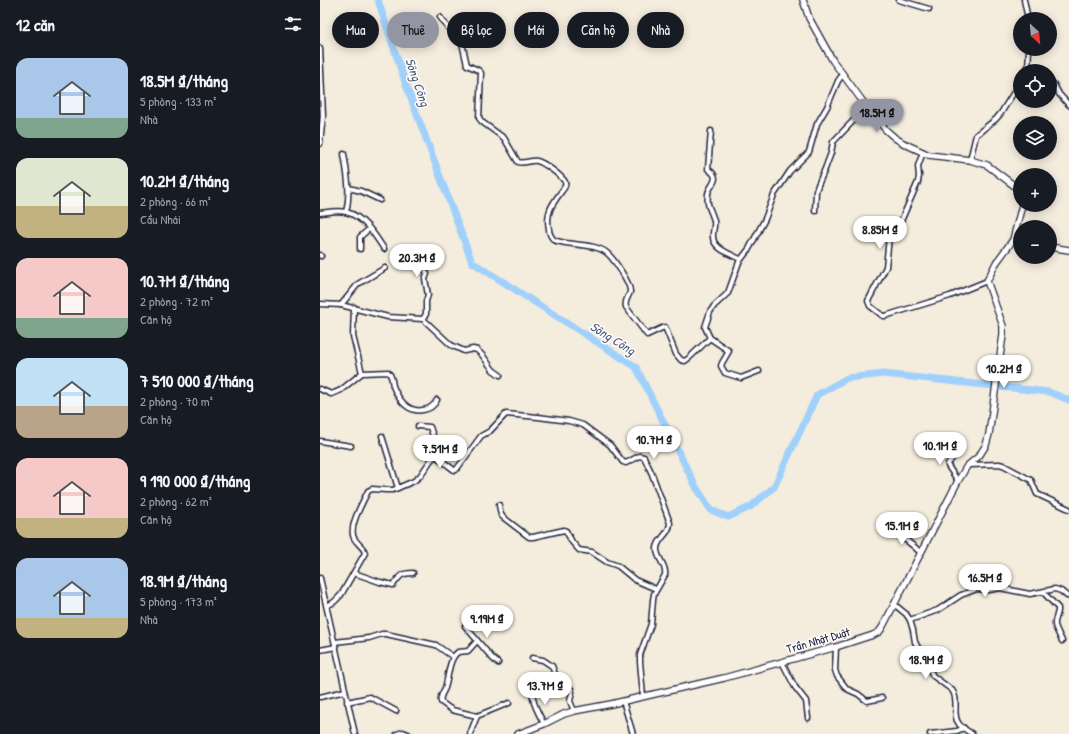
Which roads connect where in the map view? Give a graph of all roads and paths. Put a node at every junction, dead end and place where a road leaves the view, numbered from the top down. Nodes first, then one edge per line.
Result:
1 (803, 0) edge
2 (899, 0) edge
3 (1024, 0) edge
4 (928, 8) dead end
5 (1027, 12) edge
6 (440, 17) dead end
7 (320, 48) edge
8 (843, 74) junction
9 (1057, 90) edge
10 (1013, 95) edge
11 (1069, 105) edge
12 (866, 106) junction
13 (321, 107) edge
14 (711, 131) dead end
15 (320, 144) edge
16 (923, 152) junction
17 (344, 154) dead end
18 (970, 160) junction
19 (1013, 185) edge
20 (349, 188) junction
21 (380, 200) dead end
22 (815, 211) dead end
23 (346, 212) junction
24 (320, 213) edge
25 (369, 229) junction
26 (1013, 240) edge
27 (1057, 248) edge
28 (360, 249) dead end
29 (384, 249) dead end
30 (1069, 250) edge
31 (399, 257) dead end
32 (740, 259) junction
33 (385, 268) dead end
34 (987, 281) junction
35 (320, 304) edge
36 (341, 304) junction
37 (354, 307) junction
38 (423, 319) junction
39 (710, 338) junction
40 (759, 371) dead end
41 (362, 373) junction
42 (500, 376) dead end
43 (320, 389) edge
44 (437, 400) dead end
45 (418, 426) dead end
46 (382, 436) dead end
47 (320, 441) edge
48 (351, 446) dead end
49 (957, 452) dead end
50 (436, 456) junction
51 (969, 465) junction
52 (958, 481) junction
53 (398, 488) junction
54 (499, 506) dead end
55 (1069, 509) edge
56 (889, 530) dead end
57 (921, 553) junction
58 (354, 573) junction
59 (413, 573) dead end
60 (320, 578) edge
61 (656, 589) junction
62 (1043, 592) junction
63 (1067, 596) dead end
64 (895, 605) junction
65 (326, 606) junction
66 (910, 620) junction
67 (465, 626) dead end
68 (477, 640) junction
69 (1062, 641) dead end
70 (335, 645) junction
71 (836, 647) junction
72 (320, 650) edge
73 (453, 657) junction
74 (532, 658) dead end
75 (782, 662) junction
76 (498, 663) dead end
77 (534, 688) dead end
78 (345, 690) junction
79 (320, 696) edge
80 (643, 696) junction
81 (882, 698) dead end
82 (623, 701) junction
83 (348, 702) junction
84 (509, 703) dead end
85 (396, 711) dead end
86 (574, 711) junction
87 (477, 716) junction
88 (808, 718) dead end
89 (544, 724) junction
90 (964, 728) junction
91 (355, 734) edge
92 (396, 734) edge
93 (408, 734) edge
94 (470, 734) edge
95 (518, 734) edge
96 (633, 734) edge
97 (930, 734) edge
98 (972, 734) edge

1 - 8 main road
2 - 4 street
3 - 5 street
6 - 39 street
7 - 13 street
8 - 12 main road
8 - 32 street
9 - 11 street
10 - 18 street
12 - 16 main road
12 - 22 street
13 - 15 street
14 - 32 street
16 - 18 main road
16 - 34 street
17 - 20 street
18 - 19 main road
20 - 21 street
20 - 23 street
23 - 24 street
23 - 25 street
25 - 28 street
25 - 29 street
26 - 34 main road
27 - 30 main road
31 - 38 street
32 - 39 street
33 - 36 street
34 - 51 main road, Trần Nhật Duật
35 - 36 street
36 - 37 street
37 - 38 street
37 - 41 street
38 - 42 street
39 - 40 street
41 - 43 street
41 - 44 street
45 - 50 street
46 - 53 street
47 - 48 street
49 - 52 street
50 - 53 street
50 - 61 street
51 - 52 main road, Trần Nhật Duật
51 - 55 street
52 - 57 main road, Trần Nhật Duật
53 - 58 street
54 - 61 street
56 - 57 street
57 - 64 main road, Trần Nhật Duật
58 - 59 street
58 - 65 street
60 - 65 street
61 - 80 street
62 - 63 street
62 - 66 street
62 - 69 street
64 - 66 street
64 - 71 main road, Trần Nhật Duật
65 - 70 street
66 - 90 street
67 - 68 street
68 - 73 street
68 - 76 street
70 - 72 street
70 - 73 street
70 - 78 street
71 - 75 main road, Trần Nhật Duật
71 - 81 street
73 - 87 street
74 - 86 street
75 - 80 main road, Trần Nhật Duật
75 - 88 street
77 - 89 street
78 - 79 street
78 - 83 street
80 - 82 main road, Trần Nhật Duật
82 - 86 main road, Trần Nhật Duật
82 - 96 street
83 - 85 street
83 - 91 street
84 - 87 street
86 - 89 main road, Trần Nhật Duật
87 - 94 street
89 - 95 main road, Trần Nhật Duật
90 - 97 street
90 - 98 street
92 - 93 street

